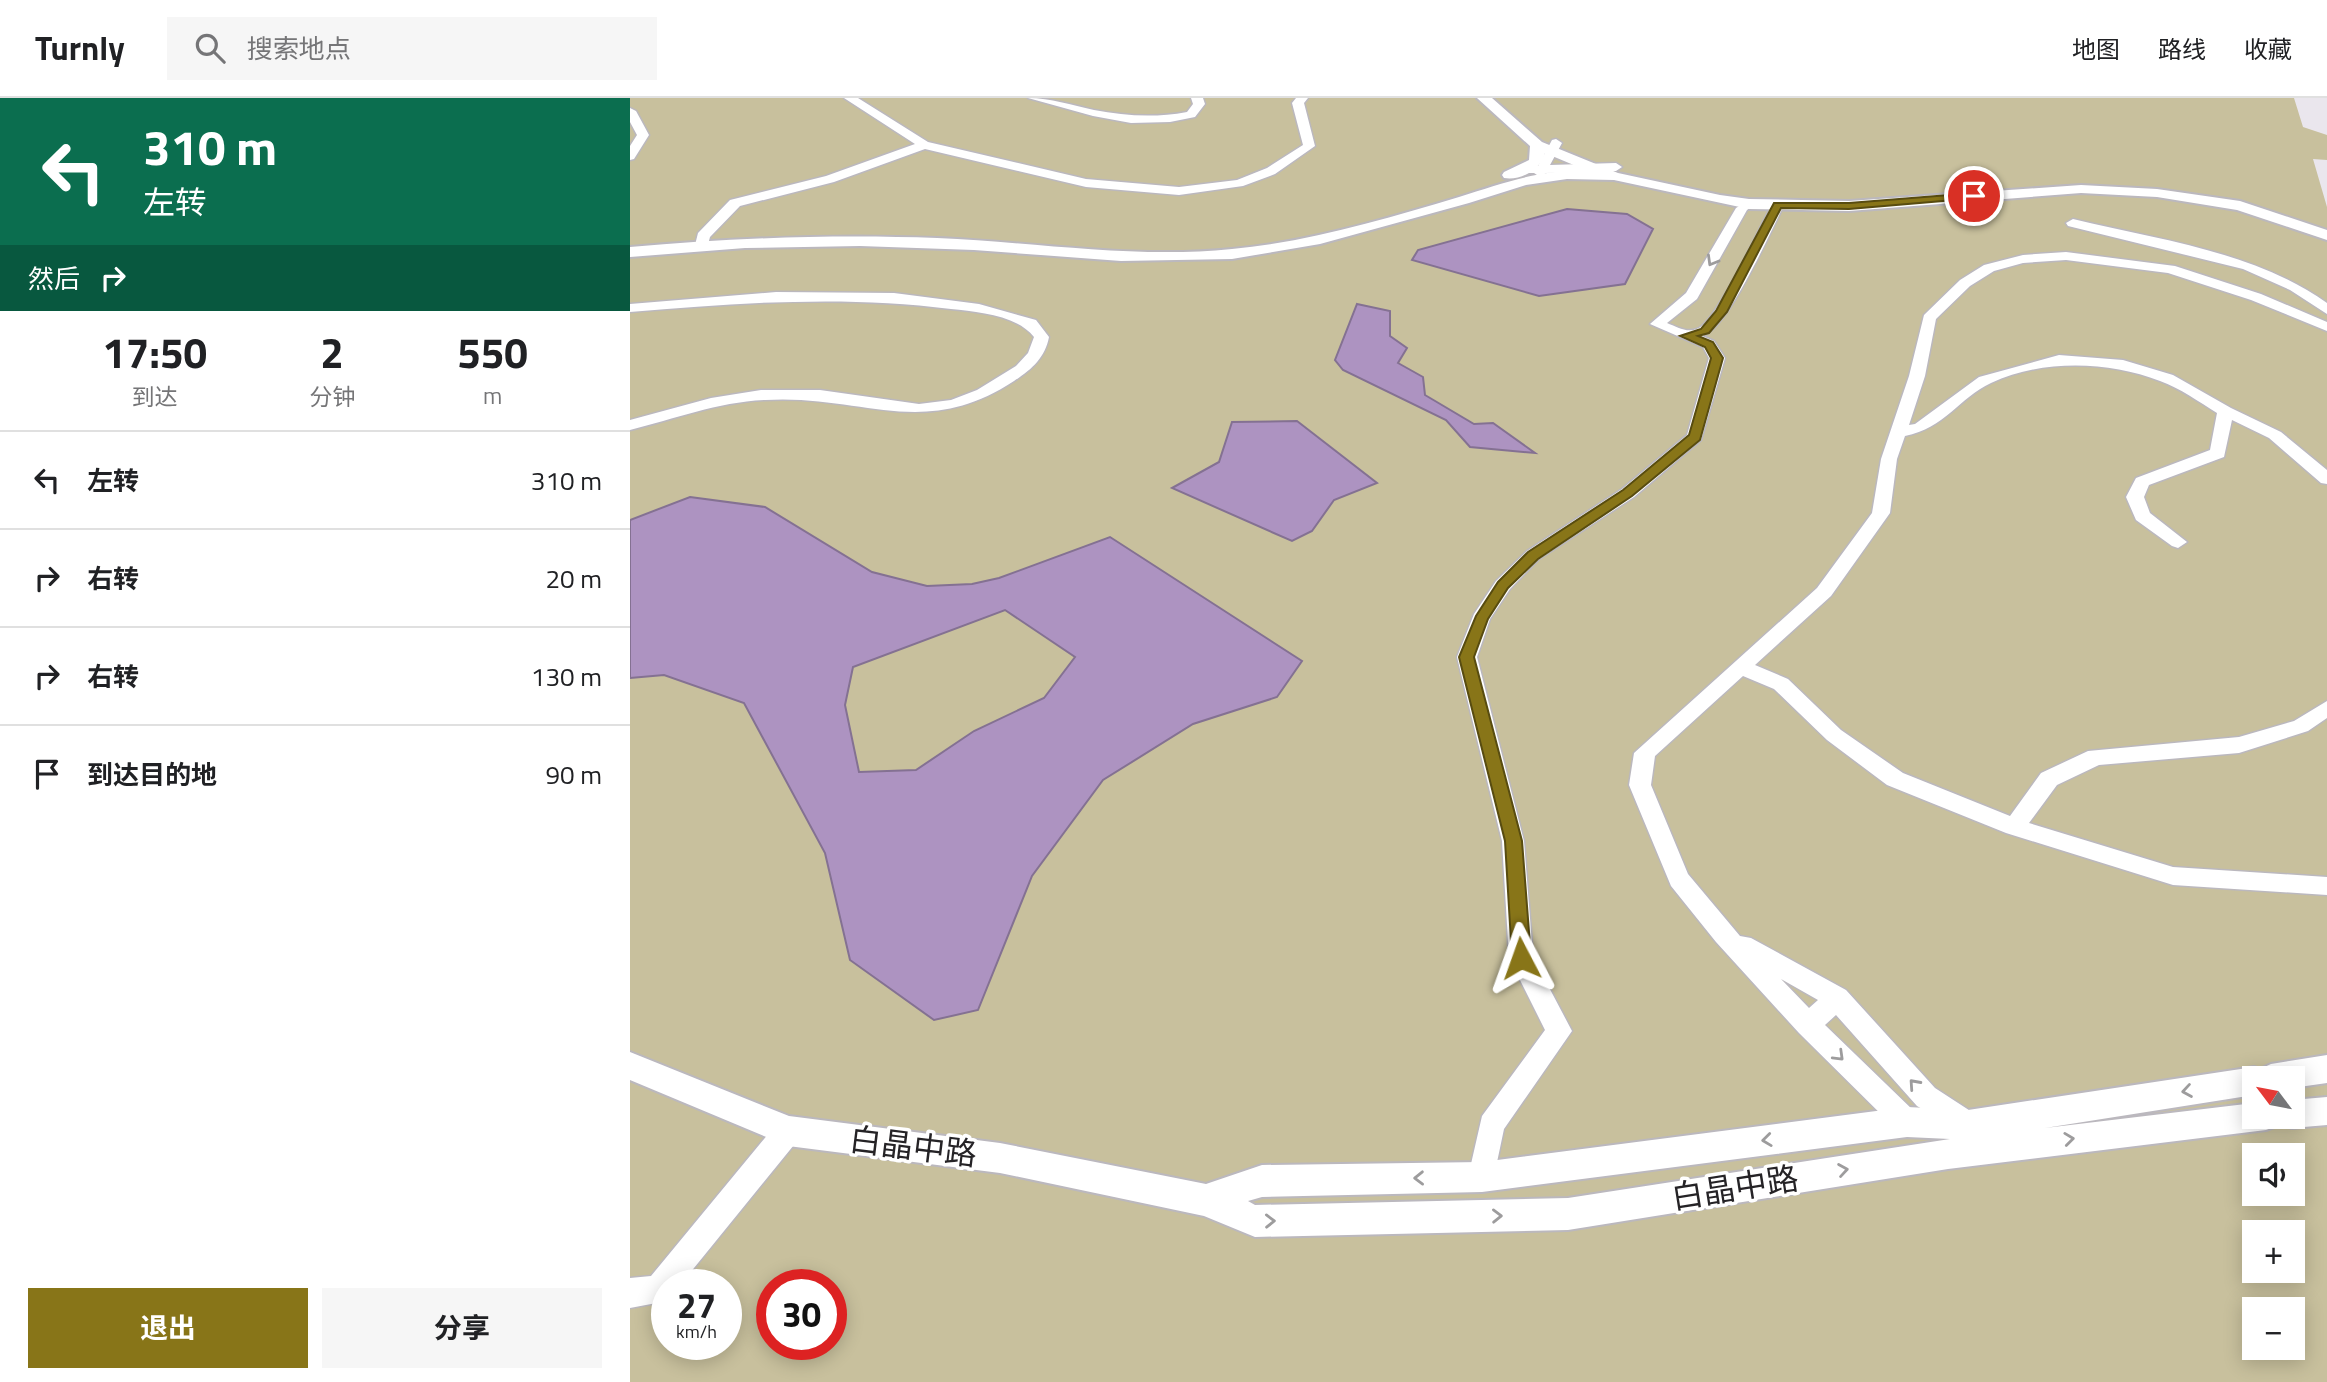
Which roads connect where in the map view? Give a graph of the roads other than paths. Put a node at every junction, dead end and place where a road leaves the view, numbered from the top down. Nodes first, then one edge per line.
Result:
1 (850, 98) edge
2 (1034, 98) edge
3 (1197, 98) edge
4 (1301, 98) edge
5 (1483, 98) edge
6 (1504, 98) edge
7 (630, 111) edge
8 (924, 145) junction
9 (1537, 145) junction
10 (1555, 147) junction
11 (630, 156) edge
12 (1594, 168) junction
13 (1615, 171) junction
14 (1534, 172) junction
15 (766, 194) junction
16 (1749, 204) junction
17 (1778, 205) junction
18 (2073, 223) dead end
19 (2327, 226) edge
20 (2327, 234) edge
21 (722, 235) junction
22 (702, 240) junction
23 (630, 242) edge
24 (630, 252) edge
25 (630, 309) edge
26 (2327, 310) edge
27 (2327, 327) edge
28 (1685, 336) junction
29 (2225, 411) junction
30 (630, 425) edge
31 (1898, 432) junction
32 (2327, 479) edge
33 (2178, 542) dead end
34 (1741, 667) junction
35 (2327, 708) edge
36 (2014, 827) junction
37 (2327, 886) edge
38 (1724, 935) junction
39 (1836, 998) junction
40 (1808, 1025) junction
41 (630, 1066) edge
42 (2327, 1069) edge
43 (2305, 1073) edge
44 (2242, 1083) edge
45 (2327, 1111) edge
46 (2305, 1113) edge
47 (2242, 1119) edge
48 (1907, 1122) junction
49 (1968, 1125) junction
50 (788, 1131) junction
51 (1482, 1177) junction
52 (1206, 1200) junction
53 (630, 1293) edge

1 - 8 street
2 - 3 street
4 - 8 street
5 - 9 street
6 - 10 street
7 - 11 street
8 - 15 street
9 - 10 street
9 - 14 street
10 - 12 street
10 - 13 street
10 - 14 street
12 - 13 street
12 - 14 street
13 - 14 street
13 - 16 street
13 - 19 street
14 - 21 street
14 - 22 street
15 - 21 street
15 - 22 street
16 - 17 street
16 -> 28 street
17 - 20 street
17 - 28 street
18 - 26 street
21 - 22 street
22 - 23 street
22 - 24 street
25 - 30 street
27 - 31 street
28 - 51 street
29 - 31 street
29 - 32 street
29 - 33 street
31 - 34 street
34 - 36 street
34 - 38 street
35 - 36 street
36 - 37 street
38 - 39 street
38 - 40 street
39 - 40 street
49 -> 39 street
40 -> 48 street
41 - 50 street, 白晶中路
42 - 43 street
44 -> 49 street, 白晶中路
45 - 46 street
52 -> 47 street, 白晶中路
48 - 49 street, 白晶中路
48 -> 51 street, 白晶中路
50 - 52 street, 白晶中路
50 - 53 street
51 -> 52 street, 白晶中路

